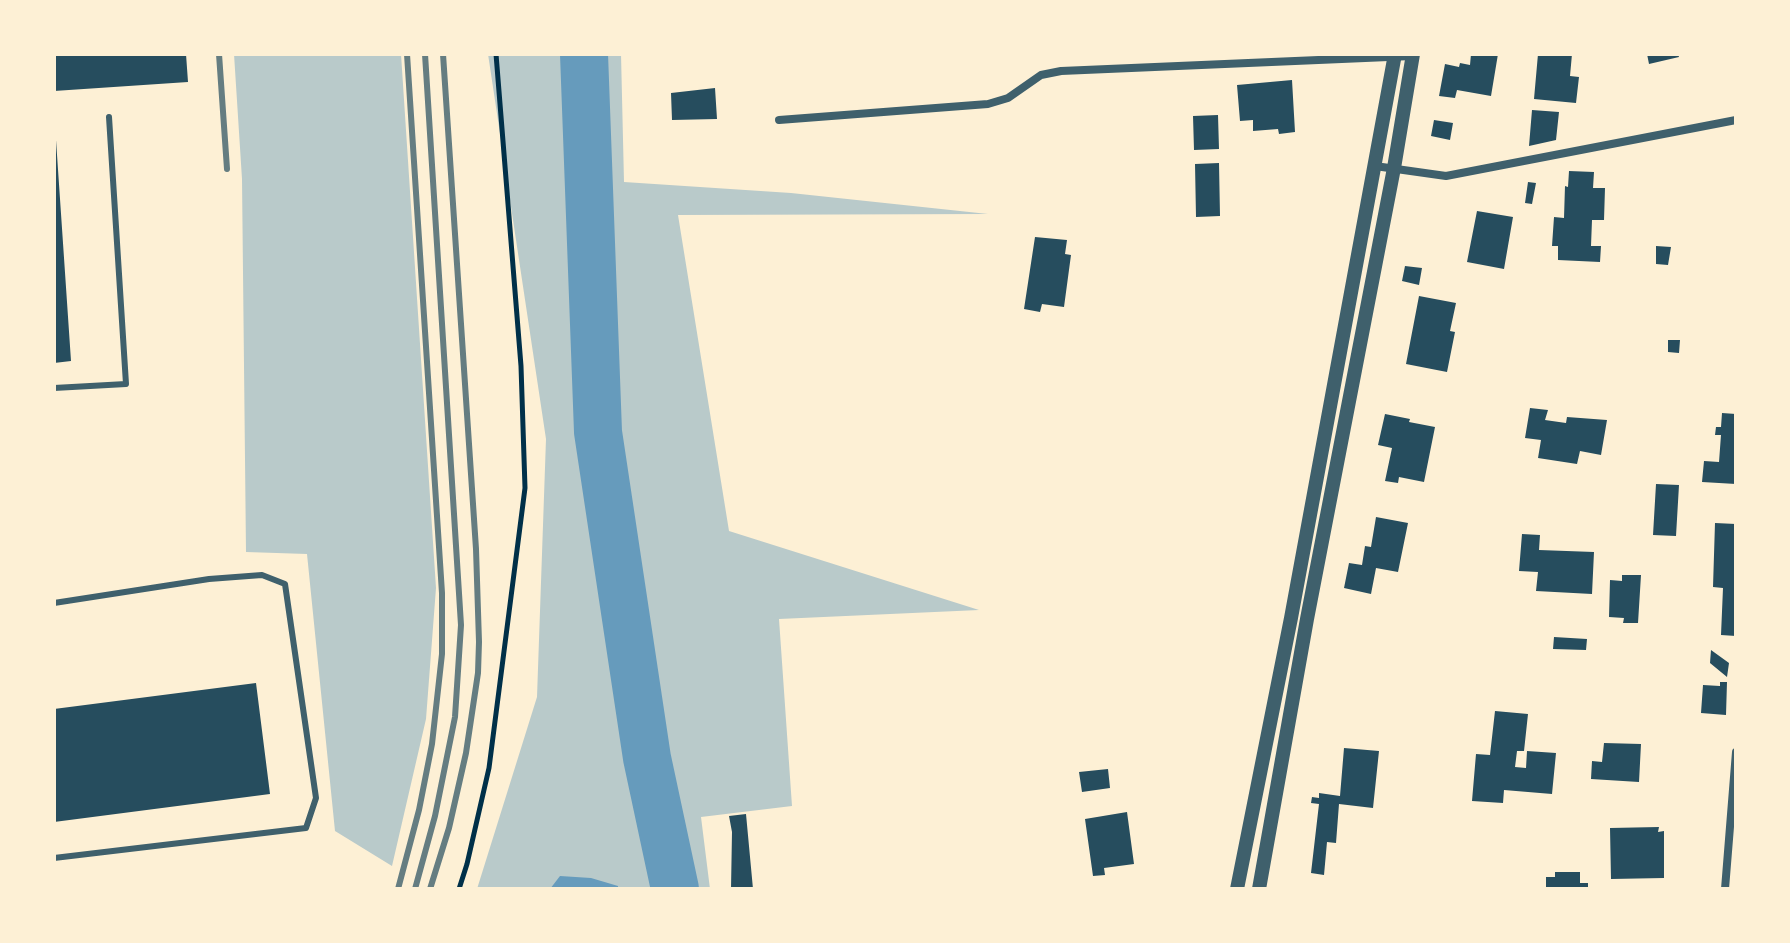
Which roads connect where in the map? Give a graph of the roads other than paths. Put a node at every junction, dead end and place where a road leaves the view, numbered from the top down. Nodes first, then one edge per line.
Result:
1 (1394, 55) edge
2 (1413, 55) edge
3 (109, 117) dead end
4 (779, 120) dead end
5 (1736, 120) edge
6 (1375, 166) junction
7 (1394, 168) junction
8 (54, 388) edge
9 (54, 603) edge
10 (1736, 752) edge
11 (54, 858) edge
12 (1237, 889) edge
13 (1259, 889) edge
14 (1725, 889) edge

1 - 2 street
1 - 4 street
1 - 6 street
2 - 7 street
3 - 8 lane
5 - 7 street
6 - 7 street
6 - 12 street
7 - 13 street
9 - 11 lane
10 - 14 street

